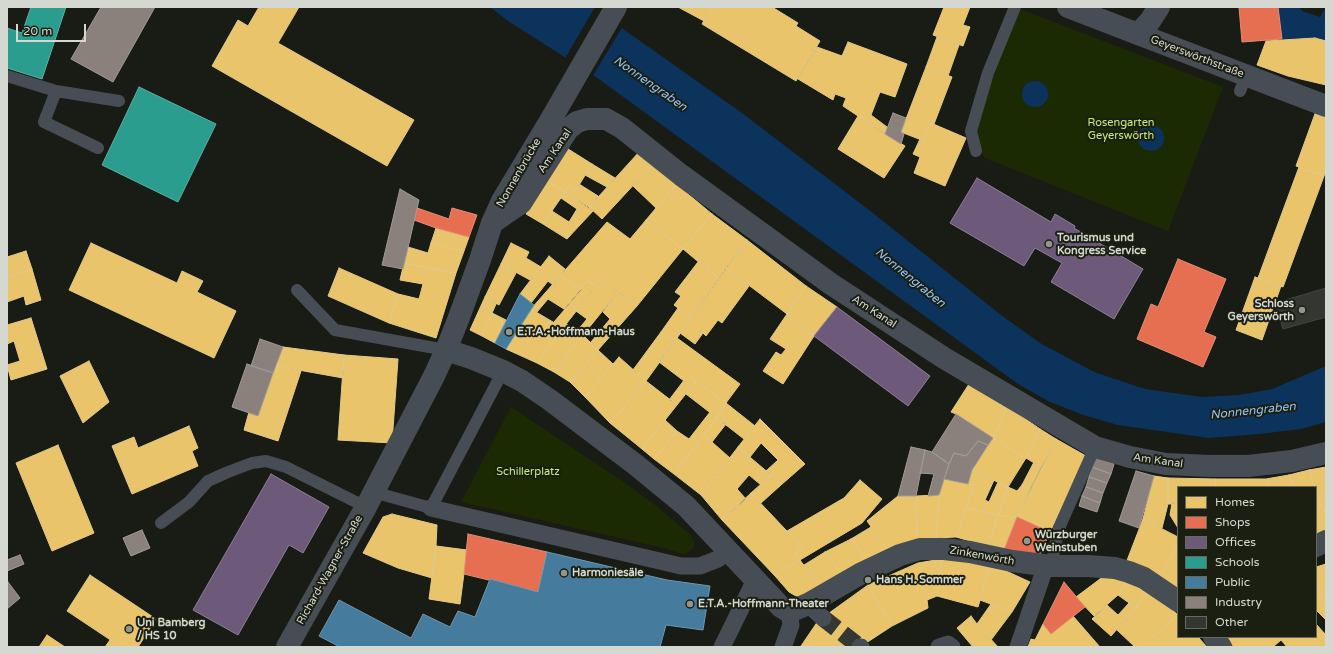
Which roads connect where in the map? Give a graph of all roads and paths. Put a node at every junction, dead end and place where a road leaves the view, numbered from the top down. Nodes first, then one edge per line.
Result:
1 (616, 7) edge
2 (1015, 7) edge
3 (1070, 7) edge
4 (1159, 7) edge
5 (1138, 34) junction
6 (7, 76) edge
7 (56, 91) junction
8 (119, 101) dead end
9 (1326, 106) edge
10 (98, 148) dead end
11 (976, 152) dead end
12 (492, 223) junction
13 (297, 290) dead end
14 (446, 350) junction
15 (504, 371) junction
16 (1095, 447) junction
17 (1326, 452) edge
18 (369, 499) junction
19 (431, 508) junction
20 (161, 522) dead end
21 (1326, 541) edge
22 (1317, 546) edge
23 (729, 550) junction
24 (1048, 566) junction
25 (752, 586) dead end
26 (1177, 600) edge
27 (803, 611) junction
28 (287, 647) edge
29 (722, 647) edge
30 (784, 647) edge
31 (939, 647) edge
32 (952, 647) edge
33 (1018, 647) edge

1 - 12 street, Nonnenbrücke
2 - 11 lane
3 - 5 street, Geyerswörthstraße
4 - 5 street
5 - 9 street, Geyerswörthstraße
6 - 7 lane
7 - 8 lane
7 - 10 lane
12 - 14 street, Nonnenbrücke
12 - 16 street, Am Kanal
13 - 14 lane
14 - 15 street
14 - 18 street
15 - 19 lane
15 - 23 street
16 - 17 street, Am Kanal
16 - 24 lane
18 - 19 lane
18 - 20 lane
18 - 28 street, Richard-Wagner-Straße
19 - 23 street
21 - 22 street
23 - 27 street
24 - 26 street, Zinkenwörth
24 - 27 street, Zinkenwörth
24 - 33 street
25 - 29 street
27 - 30 street
31 - 32 street

